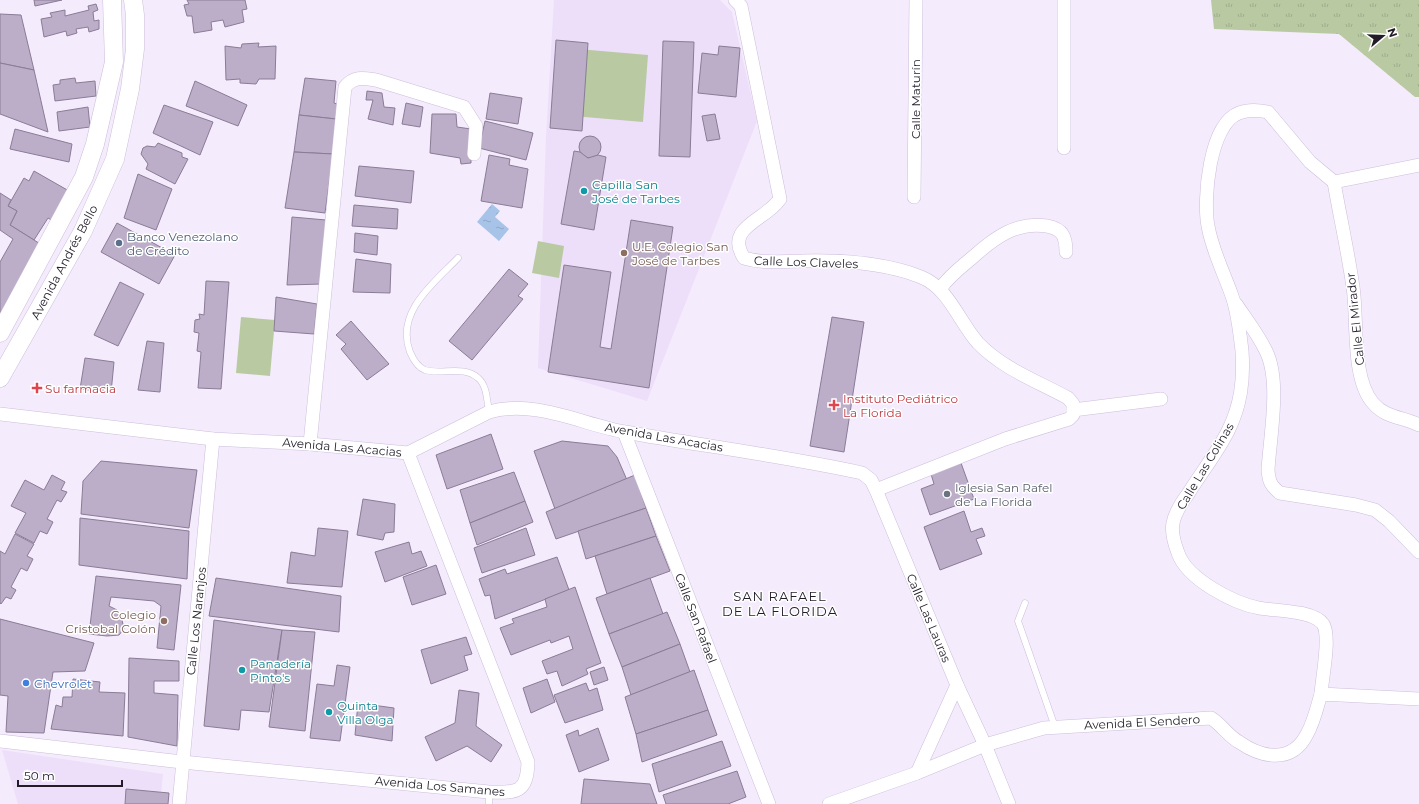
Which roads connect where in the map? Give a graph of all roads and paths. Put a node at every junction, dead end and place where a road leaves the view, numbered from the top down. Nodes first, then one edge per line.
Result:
1 (112, 0) edge
2 (133, 0) edge
3 (916, 0) edge
4 (1064, 0) edge
5 (739, 2) edge
6 (1064, 148) dead end
7 (474, 154) dead end
8 (1419, 165) edge
9 (1334, 182) junction
10 (914, 197) dead end
11 (1066, 252) dead end
12 (458, 258) dead end
13 (940, 289) junction
14 (1233, 299) junction
15 (0, 333) edge
16 (0, 378) edge
17 (1161, 399) dead end
18 (1074, 410) junction
19 (489, 412) junction
20 (0, 414) edge
21 (1419, 425) edge
22 (624, 432) junction
23 (213, 439) junction
24 (310, 444) junction
25 (408, 453) junction
26 (876, 490) junction
27 (1419, 552) edge
28 (1025, 603) dead end
29 (957, 685) junction
30 (1321, 694) junction
31 (1419, 699) edge
32 (1055, 727) junction
33 (0, 741) edge
34 (985, 744) junction
35 (182, 762) junction
36 (917, 773) junction
37 (489, 798) edge
38 (179, 804) edge
39 (769, 804) edge
40 (829, 804) edge
41 (1009, 804) edge

1 - 15 street, Avenida Andrés Bello
2 - 16 street, Avenida Andrés Bello
3 - 10 street, Calle Maturín
4 - 6 street
5 - 13 street, Calle Los Claveles
7 - 24 street
8 - 9 street
9 - 14 street, Calle Las Colinas
9 - 21 street, Calle El Mirador
11 - 13 street
12 - 19 lane
13 - 18 street, Calle Los Claveles
14 - 27 street
14 - 30 street, Calle Las Colinas
17 - 18 street
18 - 26 street
19 - 22 street, Avenida Las Acacias
19 - 25 street, Avenida Las Acacias
20 - 23 street, Avenida Las Acacias
22 - 26 street, Avenida Las Acacias
22 - 39 street, Calle San Rafael
23 - 24 street, Avenida Las Acacias
23 - 35 street, Calle Los Naranjos
24 - 25 street, Avenida Las Acacias
25 - 37 street, Avenida Los Samanes
26 - 29 street, Calle Las Lauras
28 - 32 lane
29 - 34 street, Calle Las Lauras
29 - 36 street
30 - 31 street
30 - 32 street, Avenida El Sendero
32 - 34 street, Avenida El Sendero
33 - 35 street, Avenida Los Samanes
34 - 36 street, Avenida El Sendero
34 - 41 street, Calle Las Lauras
35 - 37 street, Avenida Los Samanes
35 - 38 street, Calle Los Naranjos
36 - 40 street, Avenida El Sendero

